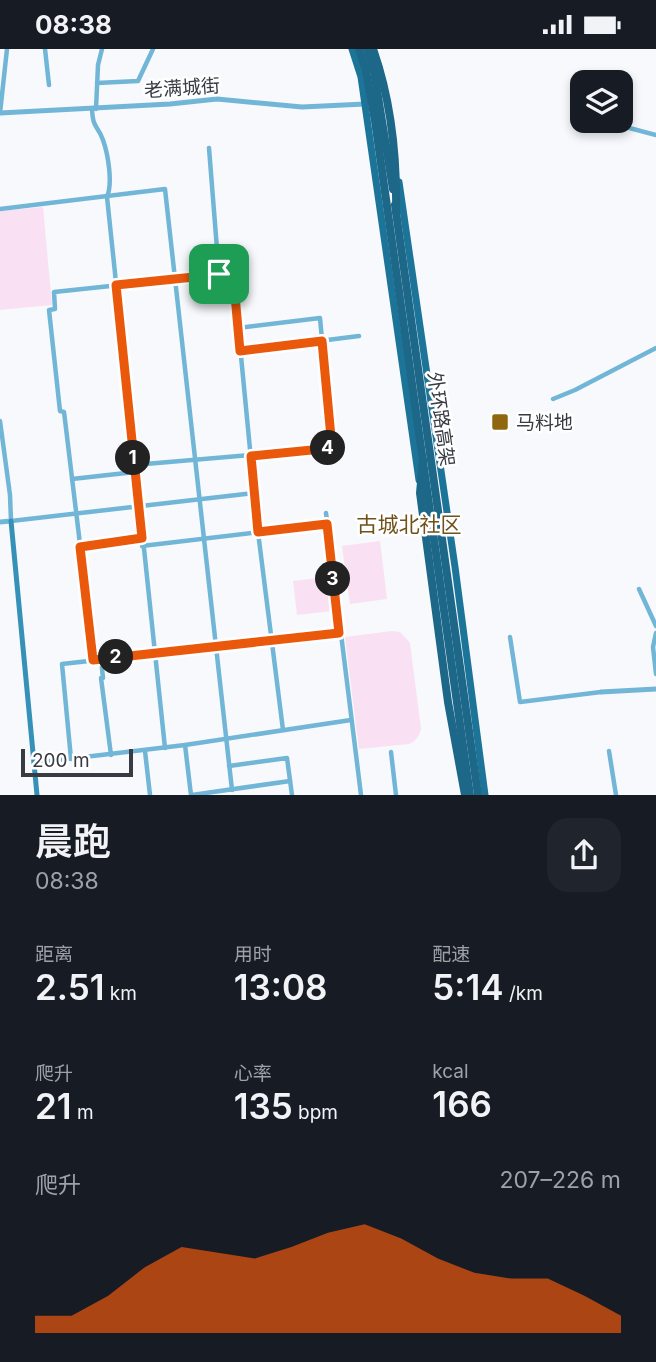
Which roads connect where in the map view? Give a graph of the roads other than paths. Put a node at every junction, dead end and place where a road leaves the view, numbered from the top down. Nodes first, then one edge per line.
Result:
1 (8, 49) edge
2 (45, 49) edge
3 (102, 49) edge
4 (153, 49) edge
5 (355, 49) edge
6 (370, 49) edge
7 (97, 83) junction
8 (48, 85) dead end
9 (365, 104) junction
10 (94, 109) junction
11 (0, 113) edge
12 (633, 129) edge
13 (656, 135) edge
14 (209, 148) dead end
15 (107, 197) junction
16 (0, 209) edge
17 (219, 274) junction
18 (174, 279) junction
19 (116, 285) junction
20 (238, 328) junction
21 (359, 336) dead end
22 (322, 341) junction
23 (656, 348) edge
24 (240, 351) junction
25 (553, 399) dead end
26 (0, 421) edge
27 (251, 456) junction
28 (423, 460) junction
29 (195, 461) junction
30 (134, 469) junction
31 (72, 479) junction
32 (254, 493) junction
33 (199, 499) junction
34 (138, 507) junction
35 (77, 513) junction
36 (326, 513) dead end
37 (11, 521) junction
38 (0, 523) edge
39 (327, 524) junction
40 (258, 532) junction
41 (142, 538) junction
42 (203, 539) junction
43 (142, 546) junction
44 (80, 547) junction
45 (639, 589) dead end
46 (434, 603) junction
47 (656, 625) edge
48 (339, 633) junction
49 (656, 633) edge
50 (510, 637) dead end
51 (272, 639) junction
52 (215, 645) junction
53 (154, 653) junction
54 (101, 659) junction
55 (93, 660) junction
56 (656, 674) edge
57 (656, 689) edge
58 (601, 691) joint
59 (351, 720) junction
60 (283, 730) junction
61 (226, 739) junction
62 (185, 745) junction
63 (164, 748) junction
64 (145, 751) junction
65 (609, 751) dead end
66 (391, 752) dead end
67 (111, 755) junction
68 (71, 759) junction
69 (34, 763) junction
70 (229, 766) junction
71 (290, 781) junction
72 (232, 790) junction
73 (37, 795) edge
74 (150, 795) edge
75 (192, 795) edge
76 (292, 795) edge
77 (361, 795) edge
78 (396, 795) edge
79 (467, 795) edge
80 (478, 795) edge
81 (485, 795) edge
82 (616, 795) edge

1 - 11 street
2 - 8 street
3 - 7 street
4 - 7 street
5 - 9 main road
5 - 28 highway, 外环路高架
6 - 80 highway, 外环路高架, bridge
6 - 81 main road
7 - 10 street
9 - 10 street, 老满城街
9 - 46 main road
10 - 11 street, 老满城街
10 - 15 street
12 - 13 street
14 - 17 street
15 - 16 street
15 - 18 street
15 - 19 street
17 - 18 street
17 - 20 street
18 - 19 street
18 - 29 street
19 - 30 street
19 - 31 street
20 - 22 street
20 - 24 street
21 - 22 street
22 - 24 street
22 - 27 street
23 - 25 street
24 - 27 street
26 - 37 street
27 - 29 street
27 - 32 street
28 - 46 highway, bridge
28 - 79 highway, 外环路高架, bridge
29 - 30 street
29 - 33 street
30 - 31 street
30 - 34 street
31 - 35 street
32 - 33 street
32 - 40 street
33 - 34 street
33 - 42 street
34 - 35 street
34 - 41 street
35 - 37 street
35 - 44 street
36 - 39 street
37 - 38 street
37 - 69 main road
39 - 40 street
39 - 48 street
40 - 42 street
40 - 51 street
41 - 43 street
41 - 44 street
42 - 43 street
42 - 52 street
43 - 53 street
44 - 55 street
45 - 47 street
46 - 79 highway, bridge
48 - 51 street
48 - 59 street
49 - 56 street
50 - 58 street
51 - 52 street
51 - 60 street
52 - 53 street
52 - 61 street
53 - 54 street
53 - 63 street
54 - 55 street
54 - 67 street
55 - 68 street
57 - 58 street
59 - 60 street
59 - 77 street
60 - 61 street
61 - 62 street
61 - 70 street
62 - 63 street
62 - 75 street
63 - 64 street
64 - 67 street
64 - 74 street
65 - 82 street
66 - 78 street
67 - 68 street
68 - 69 street
69 - 73 main road
70 - 71 street
70 - 72 street
71 - 72 street
71 - 76 street
72 - 75 street

